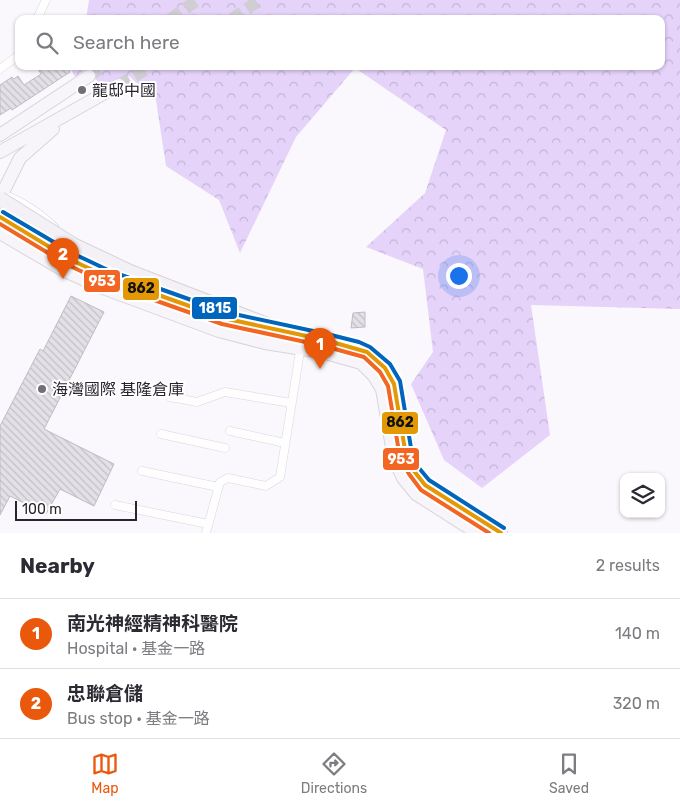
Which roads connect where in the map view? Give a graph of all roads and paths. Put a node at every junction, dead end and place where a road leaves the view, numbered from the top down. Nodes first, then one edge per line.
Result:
1 (46, 0) edge
2 (39, 15) edge
3 (15, 58) edge
4 (0, 69) edge
5 (89, 76) tunnel mouth
6 (119, 85) tunnel mouth
7 (78, 109) junction
8 (0, 135) edge
9 (0, 152) edge
10 (0, 196) edge
11 (0, 217) edge
12 (0, 234) edge
13 (87, 274) junction
14 (287, 340) junction
15 (301, 342) junction
16 (170, 397) dead end
17 (290, 403) junction
18 (230, 431) dead end
19 (161, 434) dead end
20 (285, 443) junction
21 (225, 448) dead end
22 (142, 470) dead end
23 (218, 487) junction
24 (116, 505) dead end
25 (208, 524) junction
26 (206, 533) edge
27 (477, 533) edge
28 (501, 533) edge

1 - 2 street
3 - 4 street
5 - 8 main road
6 - 7 main road
7 - 9 main road
7 - 10 main road
10 - 13 street
10 - 14 highway, bridge
11 - 13 main road
12 - 13 main road
13 - 14 main road
14 - 15 main road
15 - 17 street
15 - 27 main road
15 - 28 main road
16 - 17 street
17 - 20 street
18 - 20 street
19 - 21 street
20 - 23 street
22 - 23 street
23 - 25 street
24 - 25 street
25 - 26 street

